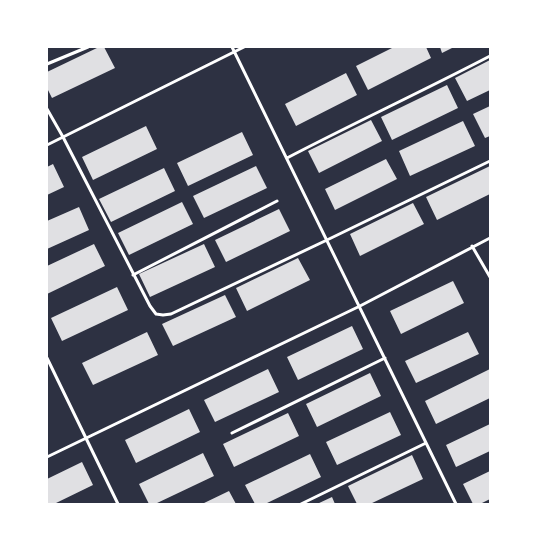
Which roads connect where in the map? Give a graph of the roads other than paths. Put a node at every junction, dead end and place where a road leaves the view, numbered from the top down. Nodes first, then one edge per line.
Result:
1 (88, 47) edge
2 (232, 47) edge
3 (244, 47) edge
4 (235, 52) junction
5 (490, 56) edge
6 (47, 64) edge
7 (47, 109) edge
8 (63, 137) junction
9 (47, 145) edge
10 (287, 158) junction
11 (490, 161) edge
12 (277, 201) dead end
13 (490, 238) edge
14 (327, 240) junction
15 (472, 246) junction
16 (133, 276) junction
17 (490, 277) edge
18 (360, 306) junction
19 (47, 358) edge
20 (385, 358) junction
21 (232, 433) dead end
22 (85, 438) junction
23 (426, 443) junction
24 (47, 457) edge
25 (118, 504) edge
26 (301, 504) edge
27 (455, 504) edge

1 - 6 lane
2 - 4 lane
3 - 4 lane
4 - 8 lane
4 - 10 lane
5 - 10 lane
7 - 8 lane
8 - 9 lane
8 - 16 lane
10 - 14 lane
11 - 14 lane
12 - 16 lane
13 - 15 lane
14 - 16 lane
14 - 18 lane
15 - 17 lane
15 - 18 lane
18 - 20 lane
18 - 22 lane
19 - 22 lane
20 - 21 lane
20 - 23 lane
22 - 24 lane
22 - 25 lane
23 - 26 lane
23 - 27 lane

